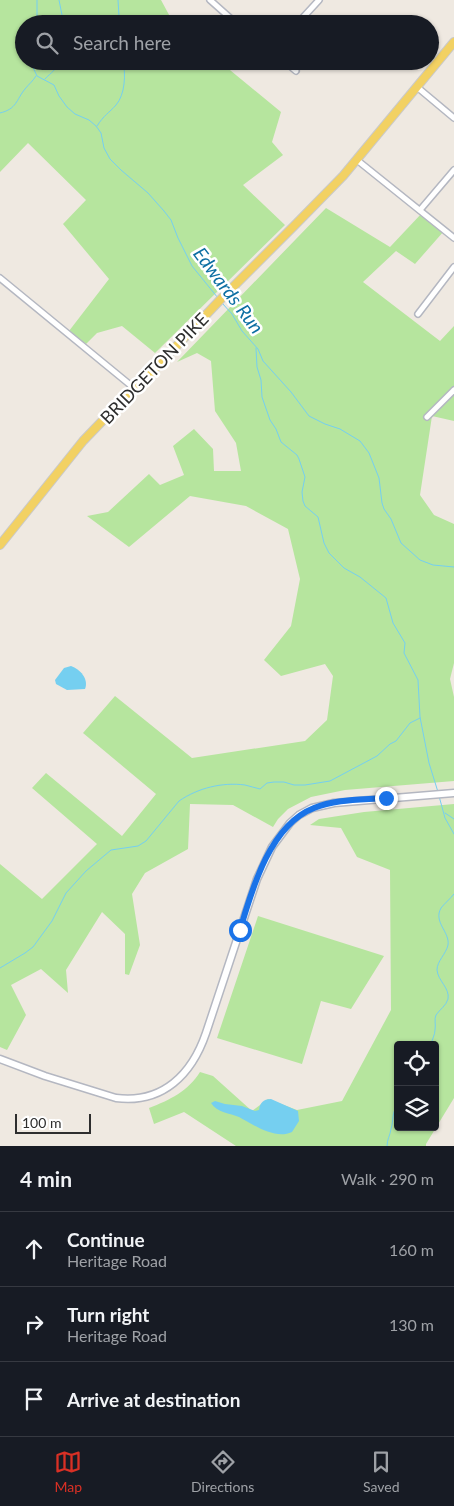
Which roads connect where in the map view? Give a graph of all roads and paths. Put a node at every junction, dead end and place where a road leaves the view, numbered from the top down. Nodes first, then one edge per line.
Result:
1 (210, 0) edge
2 (319, 0) edge
3 (228, 15) edge
4 (305, 15) edge
5 (454, 42) edge
6 (439, 60) edge
7 (430, 70) edge
8 (416, 87) junction
9 (454, 118) edge
10 (357, 160) junction
11 (454, 170) edge
12 (420, 210) junction
13 (454, 238) edge
14 (454, 267) edge
15 (0, 278) edge
16 (418, 314) dead end
17 (134, 388) junction
18 (454, 390) edge
19 (427, 418) dead end
20 (0, 544) edge
21 (454, 793) edge
22 (0, 1059) edge

1 - 3 street
2 - 4 street
5 - 6 main road, BRIDGETON PIKE
7 - 8 main road, BRIDGETON PIKE
8 - 9 street
8 - 10 main road, BRIDGETON PIKE
10 - 12 street
10 - 17 main road, BRIDGETON PIKE
11 - 12 street
12 - 13 street
14 - 16 street
15 - 17 street
17 - 20 main road, BRIDGETON PIKE
18 - 19 street
21 - 22 street

